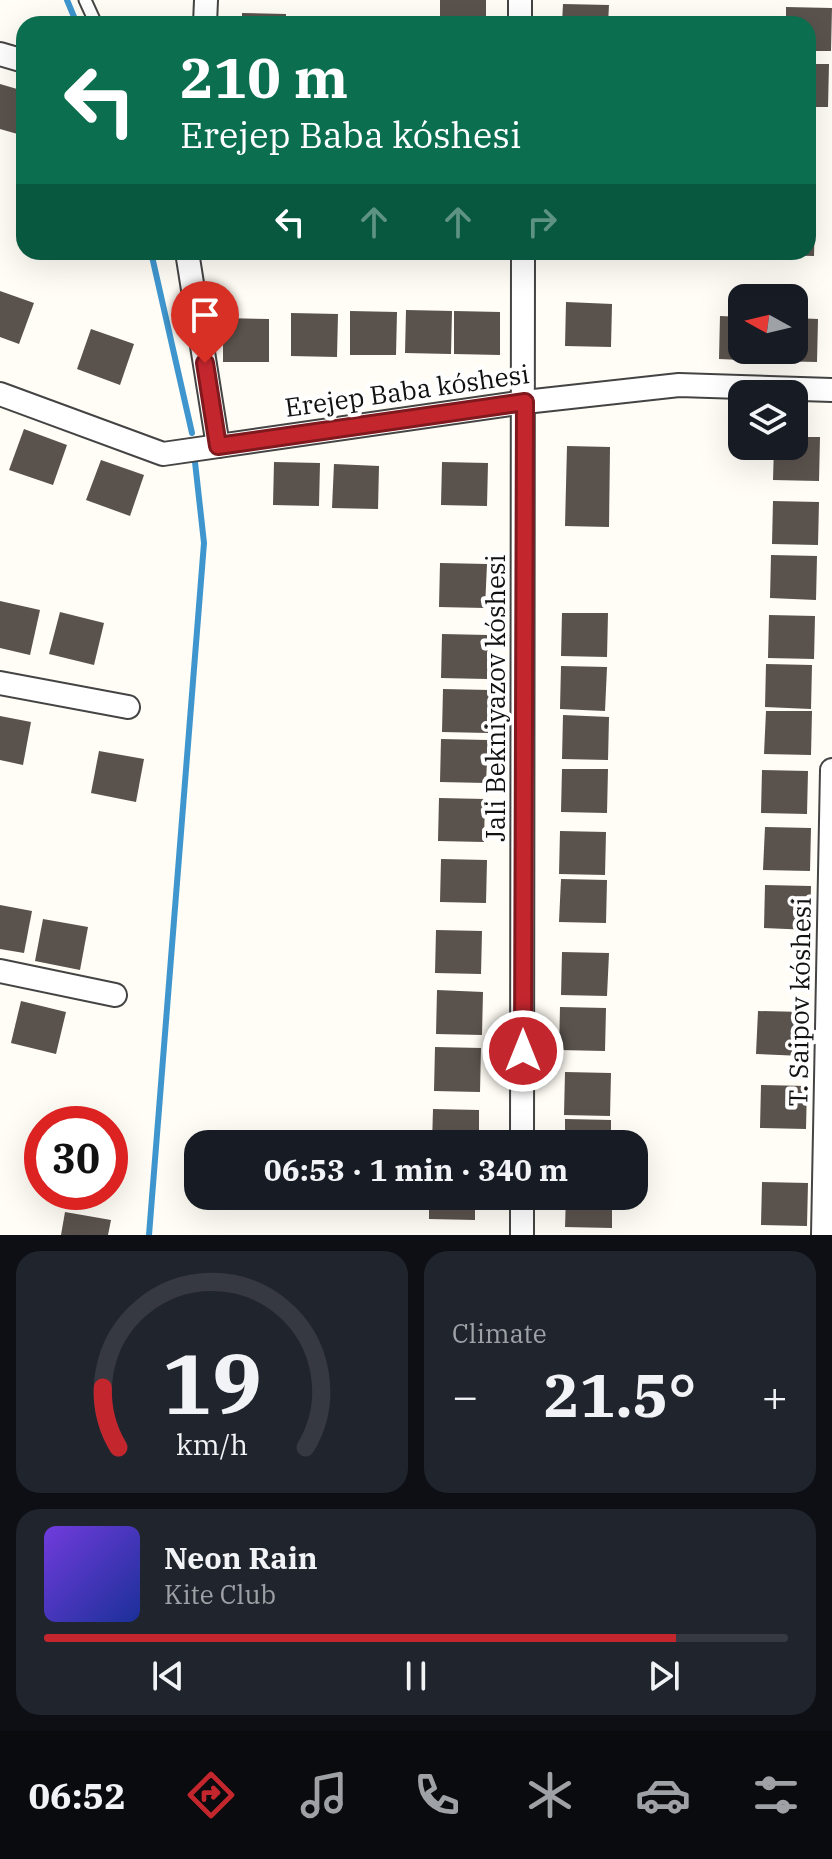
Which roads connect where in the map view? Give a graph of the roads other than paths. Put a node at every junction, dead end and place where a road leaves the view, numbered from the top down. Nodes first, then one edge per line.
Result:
1 (188, 260) edge
2 (523, 260) edge
3 (832, 390) edge
4 (0, 394) edge
5 (525, 402) junction
6 (218, 446) junction
7 (0, 683) edge
8 (128, 707) dead end
9 (832, 770) edge
10 (0, 971) edge
11 (115, 995) dead end
12 (522, 1130) edge
13 (522, 1210) edge
14 (522, 1235) edge
15 (823, 1235) edge

1 - 6 street
2 - 5 street, Jali Bekniyazov kóshesi
3 - 5 street, Erejep Baba kóshesi
4 - 6 street, Erejep Baba kóshesi
5 - 6 street, Erejep Baba kóshesi
5 - 12 street, Jali Bekniyazov kóshesi
7 - 8 street
9 - 15 street, T. Saipov kóshesi
10 - 11 street
13 - 14 street

